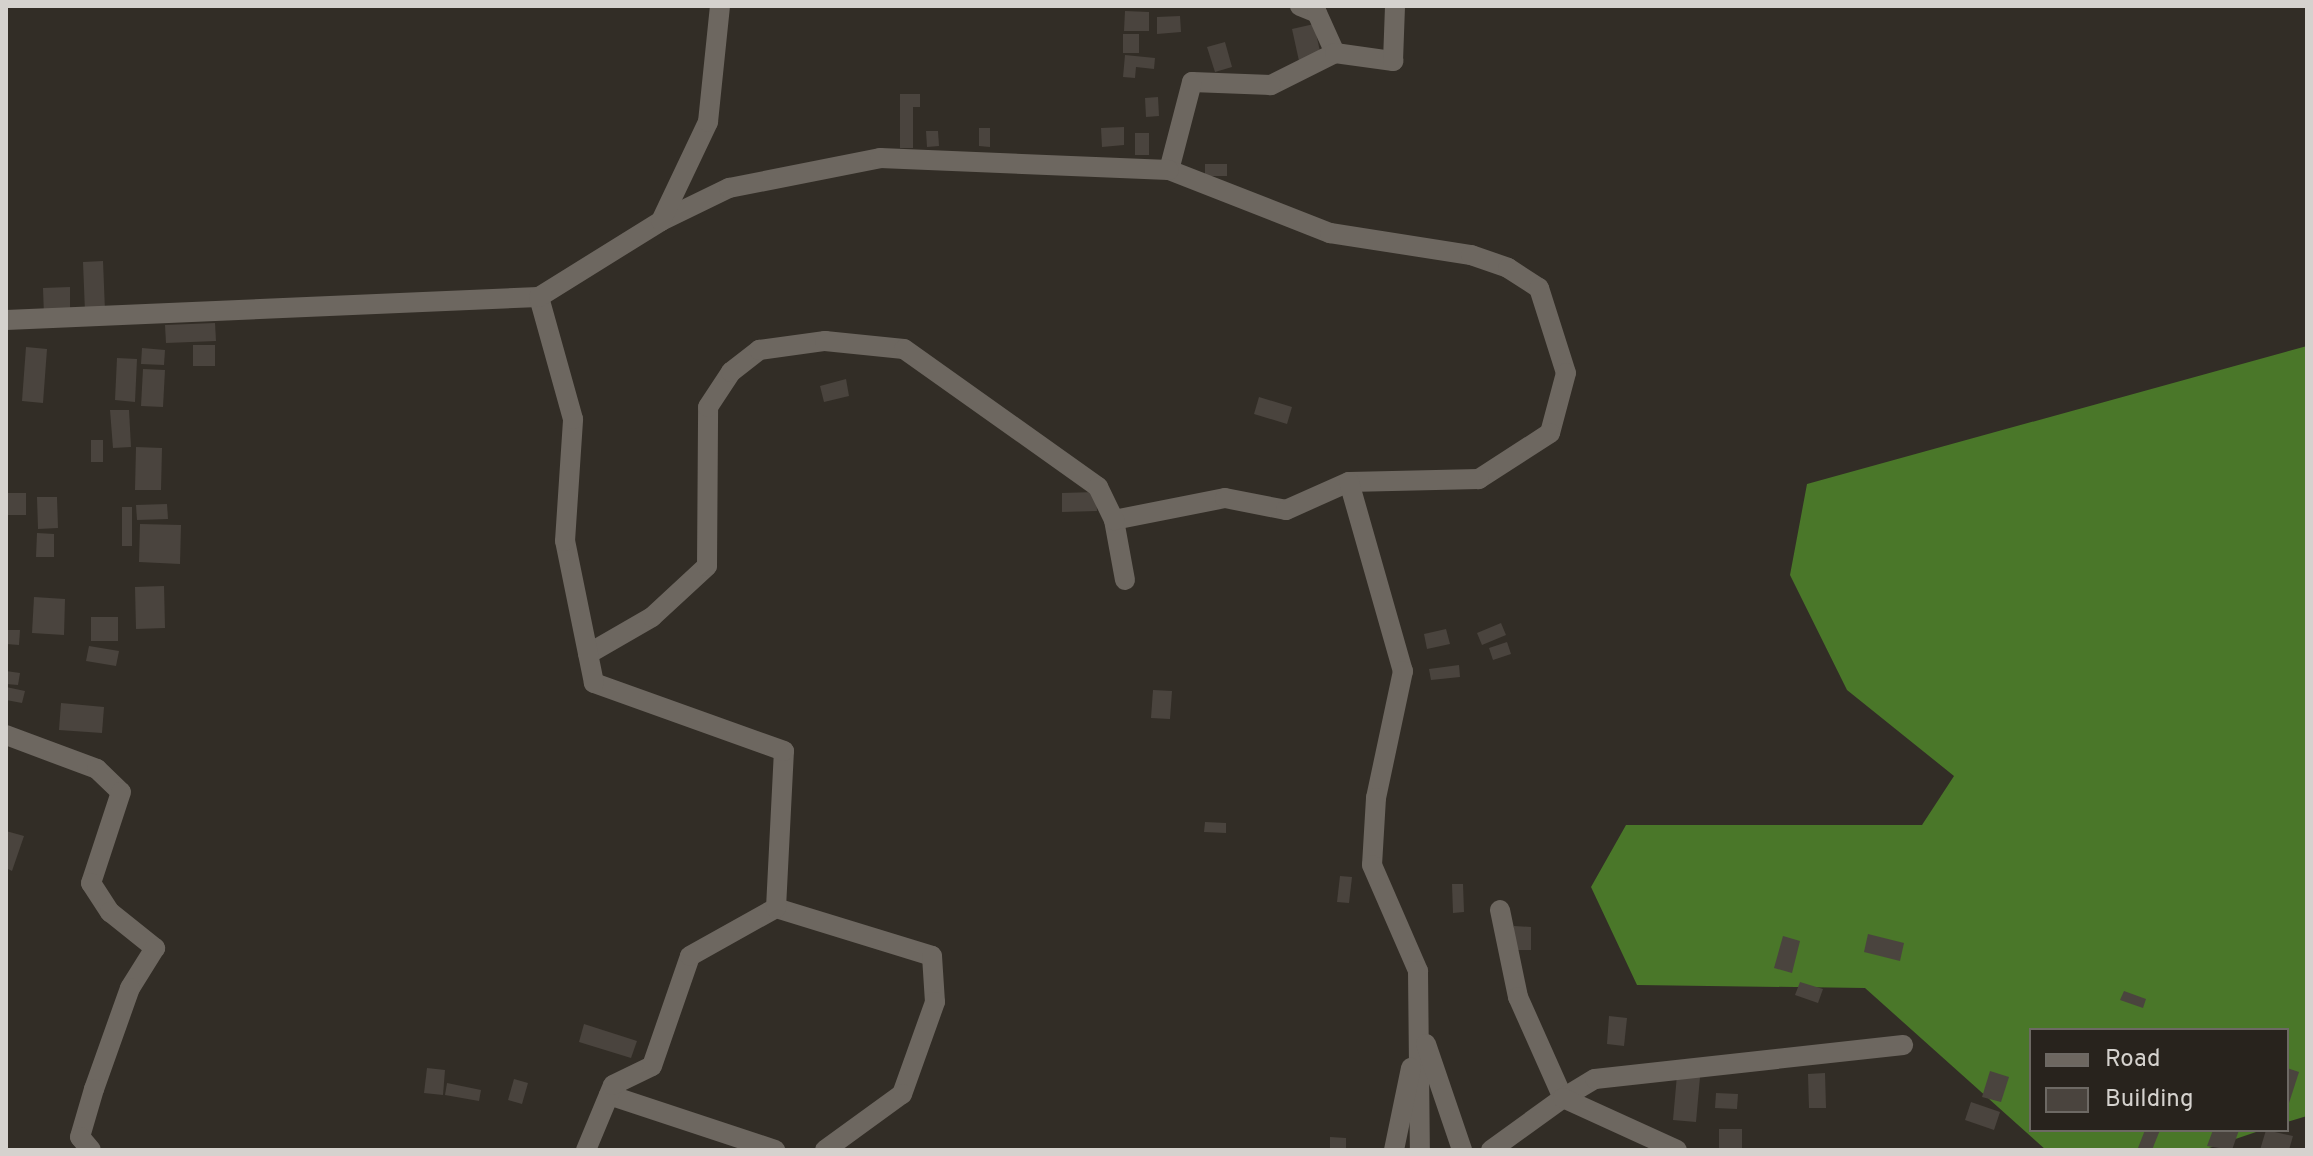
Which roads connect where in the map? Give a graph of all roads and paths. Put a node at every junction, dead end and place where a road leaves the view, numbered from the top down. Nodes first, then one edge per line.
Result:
1 (720, 6) edge
2 (1300, 6) edge
3 (1395, 6) edge
4 (1335, 53) junction
5 (1169, 170) junction
6 (661, 221) junction
7 (539, 297) junction
8 (6, 320) edge
9 (1349, 482) junction
10 (1114, 520) junction
11 (1125, 580) dead end
12 (588, 654) junction
13 (6, 735) edge
14 (776, 908) junction
15 (1500, 910) dead end
16 (1420, 1027) junction
17 (1903, 1045) dead end
18 (609, 1095) junction
19 (1563, 1098) junction
20 (91, 1150) edge
21 (586, 1150) edge
22 (775, 1150) edge
23 (825, 1150) edge
24 (1394, 1150) edge
25 (1420, 1150) edge
26 (1462, 1150) edge
27 (1491, 1150) edge
28 (1677, 1150) edge

1 - 6 street
2 - 4 street
3 - 4 street
4 - 5 street
5 - 6 street
5 - 9 street
6 - 7 street
7 - 8 street
7 - 12 street
9 - 10 street
9 - 16 street
10 - 11 street
10 - 12 street
12 - 14 street
13 - 20 street
14 - 18 street
14 - 23 street
15 - 19 street
16 - 24 street
16 - 25 street
16 - 26 street
17 - 19 street
18 - 21 street
18 - 22 street
19 - 27 street
19 - 28 street

